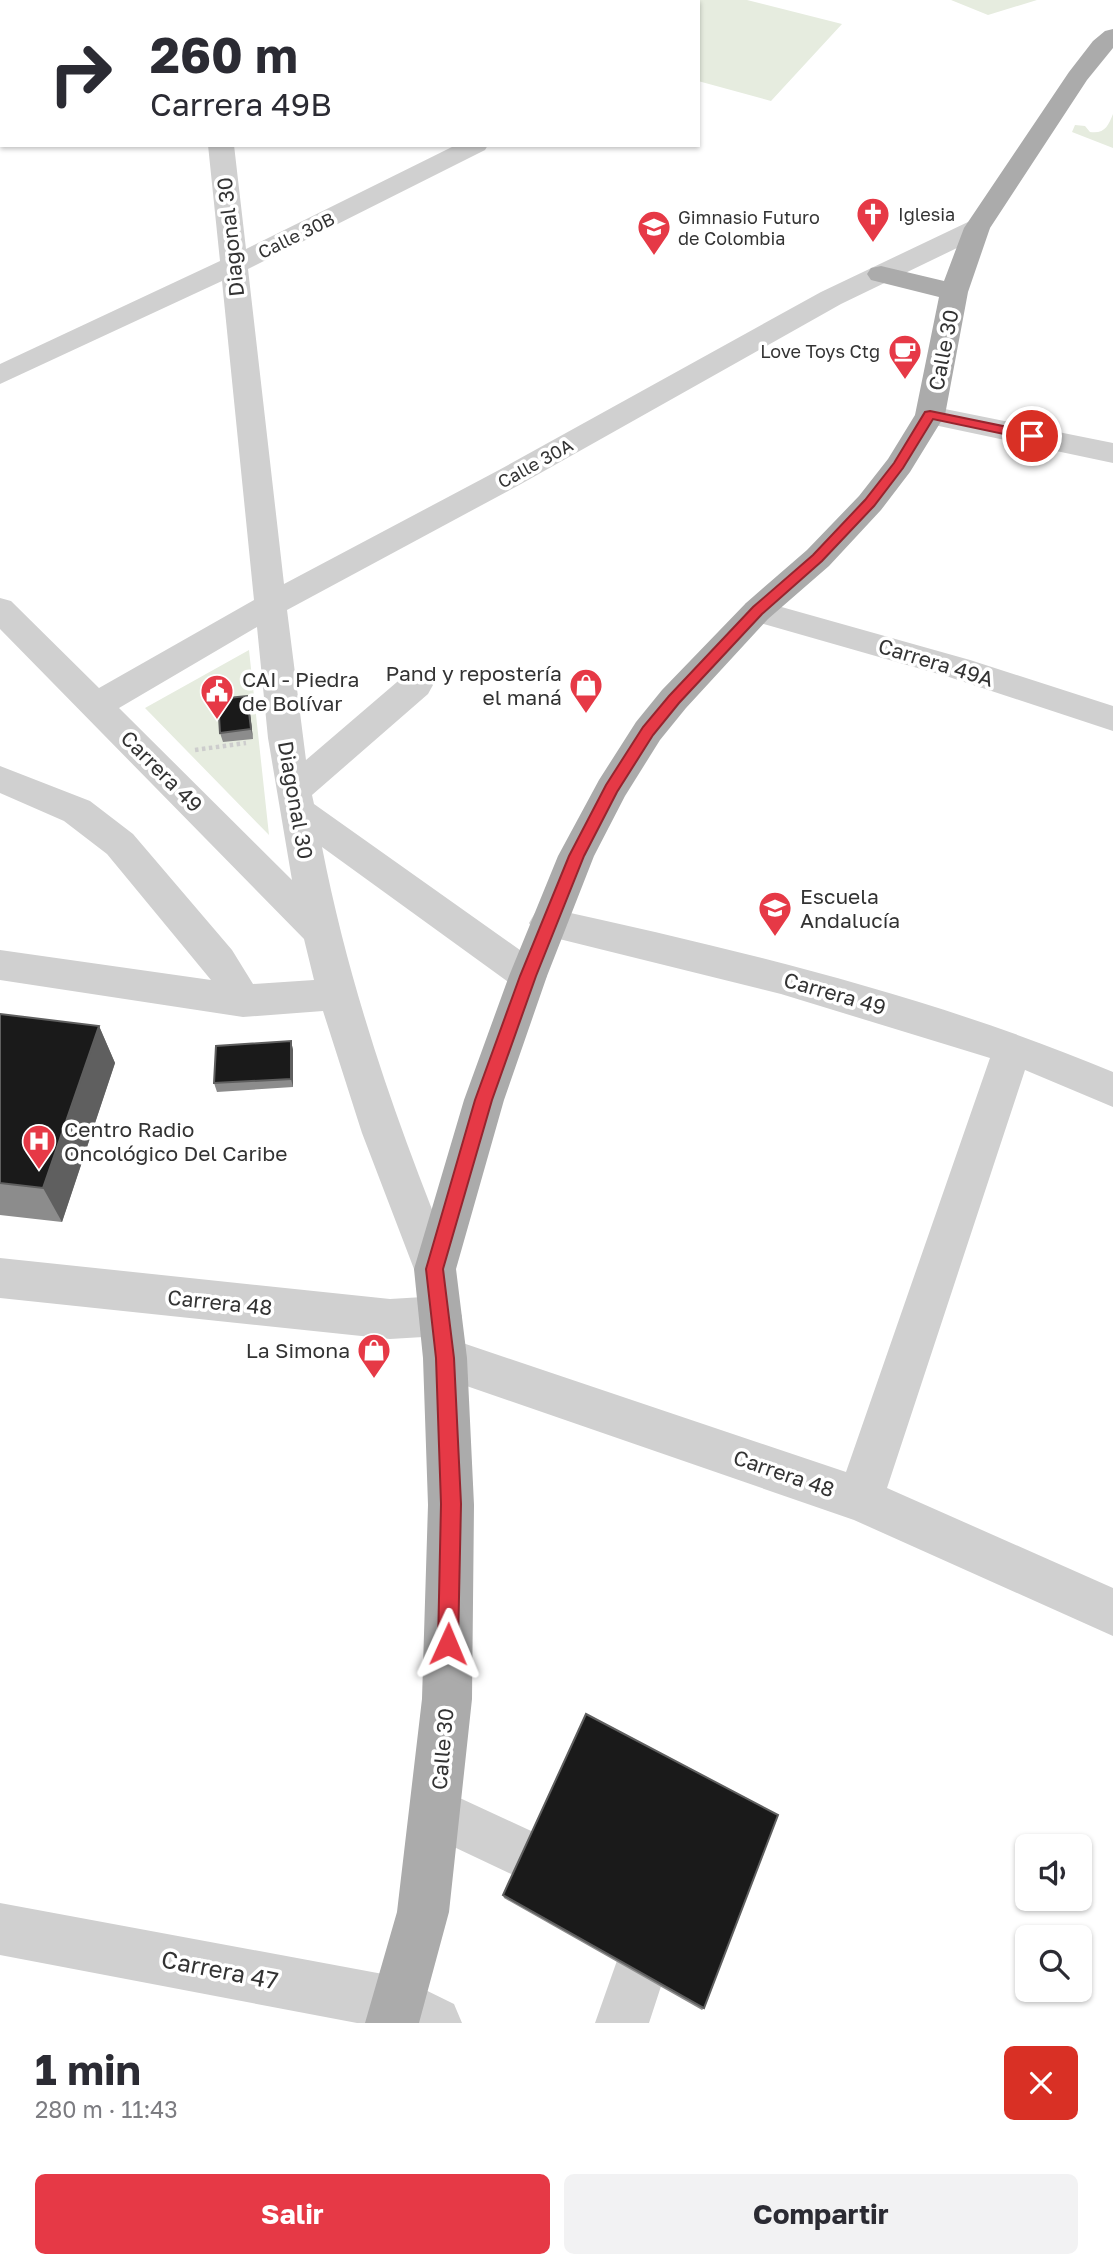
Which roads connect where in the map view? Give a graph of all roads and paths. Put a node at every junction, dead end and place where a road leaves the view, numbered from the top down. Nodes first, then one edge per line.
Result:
1 (1113, 36) edge
2 (221, 147) edge
3 (472, 147) edge
4 (977, 228) junction
5 (232, 266) junction
6 (881, 274) junction
7 (954, 292) junction
8 (0, 375) edge
9 (930, 415) junction
10 (1113, 453) edge
11 (270, 605) junction
12 (0, 610) edge
13 (757, 611) junction
14 (416, 685) dead end
15 (97, 705) junction
16 (1113, 719) edge
17 (259, 742) dead end
18 (186, 752) dead end
19 (0, 779) edge
20 (294, 801) junction
21 (548, 923) junction
22 (322, 933) junction
23 (0, 965) edge
24 (528, 976) junction
25 (337, 994) junction
26 (243, 1002) junction
27 (1012, 1049) junction
28 (1113, 1090) edge
29 (435, 1269) junction
30 (0, 1278) edge
31 (443, 1337) junction
32 (860, 1499) junction
33 (1113, 1612) edge
34 (436, 1812) junction
35 (524, 1854) edge
36 (0, 1929) edge
37 (638, 1974) edge
38 (409, 2017) edge
39 (622, 2023) edge

1 - 4 main road, Calle 30
2 - 5 street, Diagonal 30
3 - 5 street, Calle 30B
4 - 6 street, Calle 30A
4 - 7 main road, Calle 30
5 - 8 street, Calle 30B
5 - 11 street, Diagonal 30
6 - 7 main road
6 - 11 street, Calle 30A
7 - 9 main road, Calle 30
9 - 10 street
9 - 13 main road, Calle 30
11 - 15 street, Calle 30A
11 - 20 street, Diagonal 30
12 - 15 street, Carrera 49
13 - 16 street, Carrera 49A
13 - 21 main road, Calle 30
14 - 20 street
15 - 22 street, Carrera 49
17 - 18 path
19 - 26 street
20 - 22 street, Diagonal 30
20 - 24 street
21 - 24 main road, Calle 30
21 - 27 street, Carrera 49
22 - 25 street, Diagonal 30
23 - 26 street
24 - 29 main road, Calle 30
25 - 26 street
25 - 29 street, Diagonal 30
27 - 28 street, Carrera 49
27 - 32 street
29 - 31 main road, Calle 30
30 - 31 street, Carrera 48
31 - 32 street, Carrera 48
31 - 34 main road, Calle 30
32 - 33 street, Carrera 48
34 - 35 street
34 - 38 main road, Calle 30
36 - 38 street, Carrera 47
37 - 39 street

